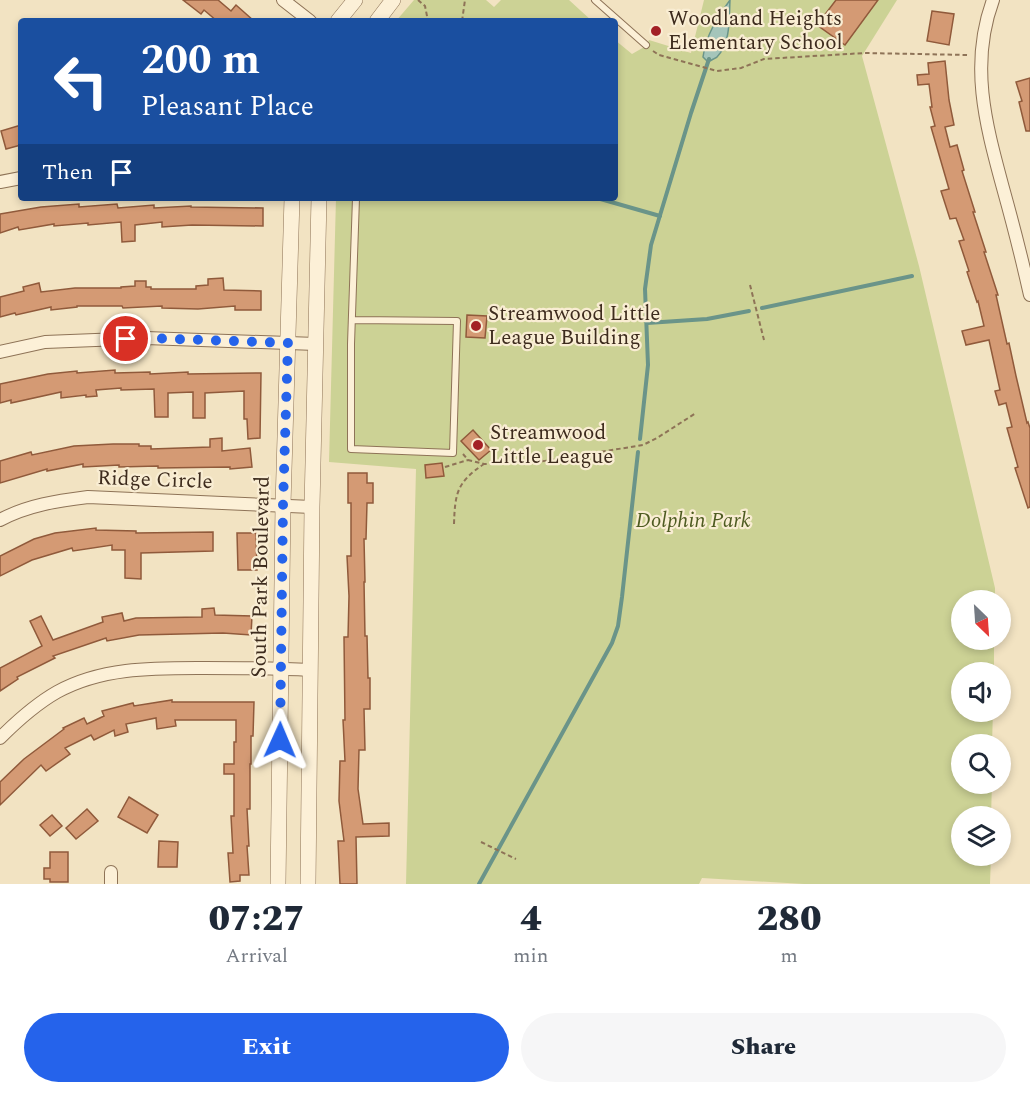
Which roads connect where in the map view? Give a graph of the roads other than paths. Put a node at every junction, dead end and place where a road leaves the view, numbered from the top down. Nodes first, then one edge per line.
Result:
1 (283, 0) edge
2 (355, 0) edge
3 (393, 0) edge
4 (595, 0) edge
5 (993, 0) edge
6 (306, 18) edge
7 (340, 18) edge
8 (379, 18) edge
9 (615, 18) edge
10 (618, 20) edge
11 (646, 45) road end
12 (18, 179) edge
13 (0, 182) edge
14 (292, 201) edge
15 (319, 201) edge
16 (356, 201) edge
17 (1026, 258) edge
18 (1030, 295) edge
19 (353, 320) junction
20 (288, 343) junction
21 (316, 344) junction
22 (0, 352) edge
23 (283, 505) junction
24 (312, 507) junction
25 (0, 520) edge
26 (281, 669) junction
27 (310, 670) junction
28 (0, 738) edge
29 (278, 884) edge
30 (308, 884) edge

1 - 6 street
2 - 7 street
3 - 8 street
4 - 9 lane
5 - 17 street
10 - 11 lane
12 - 13 street
14 - 20 street, South Park Boulevard
15 - 21 street
16 - 19 lane
17 - 18 street
19 - 19 lane
20 - 21 street
20 - 22 street
20 - 23 street, South Park Boulevard
21 - 24 street
23 - 24 street, Ridge Circle
23 - 25 street, Ridge Circle
23 - 26 street, South Park Boulevard
24 - 27 street
26 - 27 street
26 - 28 street
26 - 29 street, South Park Boulevard
27 - 30 street

